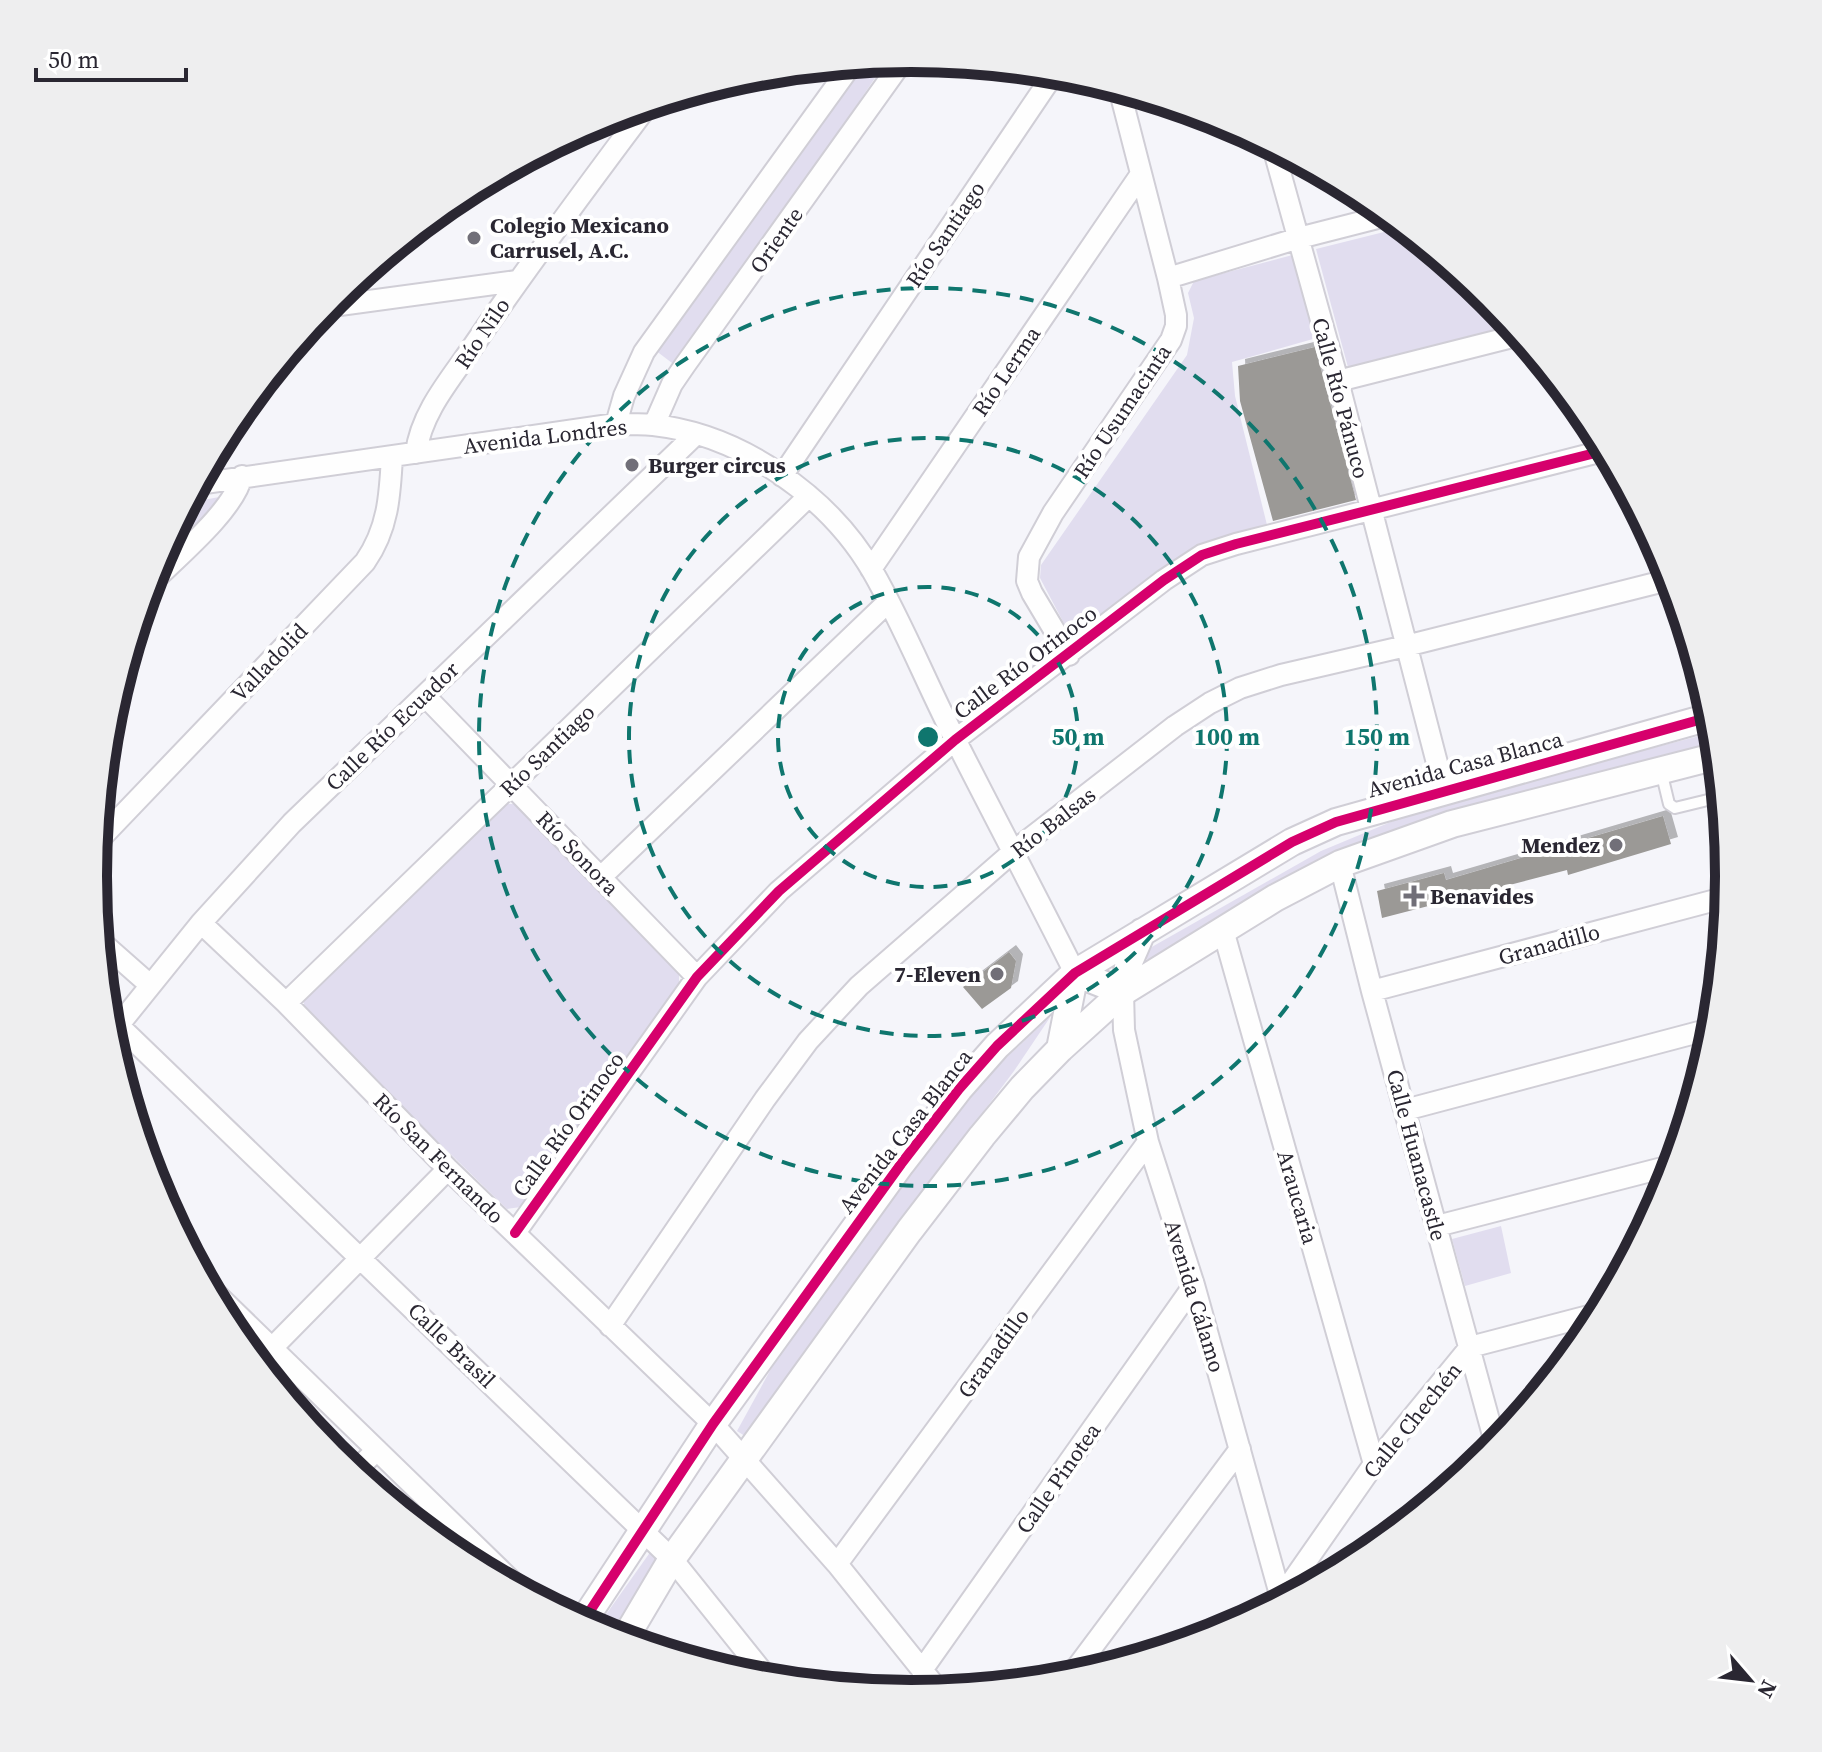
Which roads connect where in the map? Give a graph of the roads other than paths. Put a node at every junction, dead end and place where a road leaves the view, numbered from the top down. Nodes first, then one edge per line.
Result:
1 (894, 73) edge
2 (844, 75) edge
3 (1047, 84) edge
4 (1122, 100) edge
5 (636, 121) edge
6 (1277, 160) edge
7 (1141, 174) junction
8 (1374, 219) edge
9 (1299, 238) junction
10 (1168, 278) junction
11 (517, 281) junction
12 (346, 304) edge
13 (1508, 338) edge
14 (1338, 381) junction
15 (616, 424) junction
16 (654, 425) junction
17 (696, 434) junction
18 (416, 453) junction
19 (1595, 453) edge
20 (392, 456) junction
21 (242, 476) junction
22 (782, 476) junction
23 (211, 482) edge
24 (809, 496) junction
25 (1370, 511) junction
26 (170, 563) edge
27 (871, 569) junction
28 (1659, 582) edge
29 (888, 602) junction
30 (1406, 646) junction
31 (1069, 655) junction
32 (425, 696) junction
33 (1700, 720) edge
34 (955, 740) junction
35 (1706, 759) edge
36 (1661, 770) junction
37 (512, 784) junction
38 (1444, 790) junction
39 (1711, 799) edge
40 (1362, 813) junction
41 (109, 830) edge
42 (1374, 850) junction
43 (1014, 851) junction
44 (1340, 864) junction
45 (602, 876) junction
46 (1714, 900) edge
47 (201, 923) junction
48 (1223, 930) junction
49 (1142, 932) junction
50 (111, 951) edge
51 (1075, 973) junction
52 (697, 977) junction
53 (150, 985) junction
54 (1372, 991) junction
55 (1123, 992) junction
56 (286, 1003) junction
57 (120, 1023) edge
58 (1700, 1032) edge
59 (124, 1040) edge
60 (1060, 1049) junction
61 (1405, 1110) junction
62 (1148, 1142) junction
63 (448, 1169) junction
64 (1659, 1169) edge
65 (1437, 1226) junction
66 (515, 1233) junction
67 (361, 1258) junction
68 (1194, 1285) junction
69 (236, 1313) edge
70 (1583, 1317) edge
71 (610, 1326) junction
72 (1470, 1347) junction
73 (272, 1348) junction
74 (713, 1424) junction
75 (1492, 1431) edge
76 (1240, 1449) junction
77 (377, 1450) junction
78 (745, 1460) junction
79 (363, 1464) edge
80 (1374, 1464) junction
81 (644, 1531) junction
82 (672, 1559) junction
83 (492, 1562) edge
84 (837, 1564) junction
85 (1291, 1584) edge
86 (1277, 1592) edge
87 (589, 1613) edge
88 (631, 1629) edge
89 (1081, 1662) edge
90 (757, 1666) edge
91 (922, 1670) junction
92 (930, 1679) edge

1 - 16 street, Oriente
2 - 15 street, Oriente
3 - 22 street, Río Santiago
4 - 7 street, Río Usumacinta
5 - 11 street, Río Nilo
6 - 9 street, Calle Río Pánuco
7 - 10 street, Río Usumacinta
7 - 27 street, Río Lerma
8 - 9 street
9 - 10 street
9 - 14 street, Calle Río Pánuco
10 - 31 street, Río Usumacinta
11 - 12 street
11 - 18 street, Río Nilo
13 - 14 street
14 - 25 street, Calle Río Pánuco
15 - 16 street, Avenida Londres
15 - 18 street, Avenida Londres
16 - 17 street, Avenida Londres
17 - 22 street, Avenida Londres
17 - 32 street, Calle Río Ecuador
18 - 20 street, Avenida Londres
19 - 25 street, Calle Río Orinoco
20 - 21 street, Avenida Londres
20 - 41 street, Valladolid
21 - 23 street, Avenida Londres
21 - 26 street
22 - 24 street, Avenida Londres
24 - 27 street, Avenida Londres
24 - 37 street, Río Santiago
25 - 30 street, Calle Río Pánuco
25 - 31 street, Calle Río Orinoco
27 - 29 street, Avenida Londres
28 - 30 street, Río Balsas
29 - 34 street, Avenida Londres
29 - 45 street
30 - 38 street, Calle Río Pánuco
30 - 43 street, Río Balsas
31 - 34 street, Calle Río Orinoco
32 - 37 street, Río Sonora
32 - 47 street, Calle Río Ecuador
33 - 38 street, Avenida Casa Blanca
34 - 43 street, Avenida Londres
34 - 52 street, Calle Río Orinoco
35 - 36 street
36 - 39 lane
36 - 42 street
37 - 45 street, Río Sonora
37 - 56 street, Río Santiago
38 - 40 street, Avenida Casa Blanca
40 - 42 street
40 - 49 street, Avenida Casa Blanca
42 - 44 street
43 - 51 street, Avenida Londres
43 - 71 street, Río Balsas
44 - 48 street
44 - 54 street, Calle Huanacastle
45 - 52 street, Río Sonora
46 - 54 street, Granadillo
47 - 53 street, Calle Río Ecuador
47 - 56 street, Río San Fernando
48 - 55 street
48 - 80 street, Araucaria
49 - 51 street, Avenida Casa Blanca
49 - 55 street
50 - 53 street
51 - 55 street
51 - 60 street
51 - 74 street, Avenida Casa Blanca
52 - 66 street, Calle Río Orinoco
53 - 57 street, Calle Río Ecuador
54 - 61 street, Calle Huanacastle
55 - 60 street
55 - 62 street, Avenida Cálamo
56 - 63 street, Río San Fernando
58 - 61 street
59 - 67 street, Calle Brasil
60 - 78 street
61 - 65 street, Calle Huanacastle
62 - 68 street, Avenida Cálamo
62 - 84 street, Granadillo
63 - 66 street, Río San Fernando
63 - 67 street
64 - 65 street
65 - 72 street, Calle Huanacastle
66 - 71 street, Río San Fernando
67 - 73 street
67 - 81 street, Calle Brasil
68 - 76 street, Avenida Cálamo
68 - 91 street, Calle Pinotea
69 - 73 street
70 - 72 street, Calle Chechén
71 - 74 street, Río San Fernando
72 - 75 street, Calle Huanacastle
72 - 80 street, Calle Chechén
73 - 77 street
74 - 78 street, Río San Fernando
74 - 81 street, Avenida Casa Blanca
76 - 86 street, Avenida Cálamo
76 - 89 street
77 - 79 street
77 - 83 street
78 - 82 street
78 - 84 street, Río San Fernando
80 - 85 street, Calle Chechén
81 - 82 street, Calle Brasil
81 - 87 street, Avenida Casa Blanca
82 - 88 street
82 - 90 street, Calle Brasil
84 - 91 street, Río San Fernando
91 - 92 street, Río San Fernando

